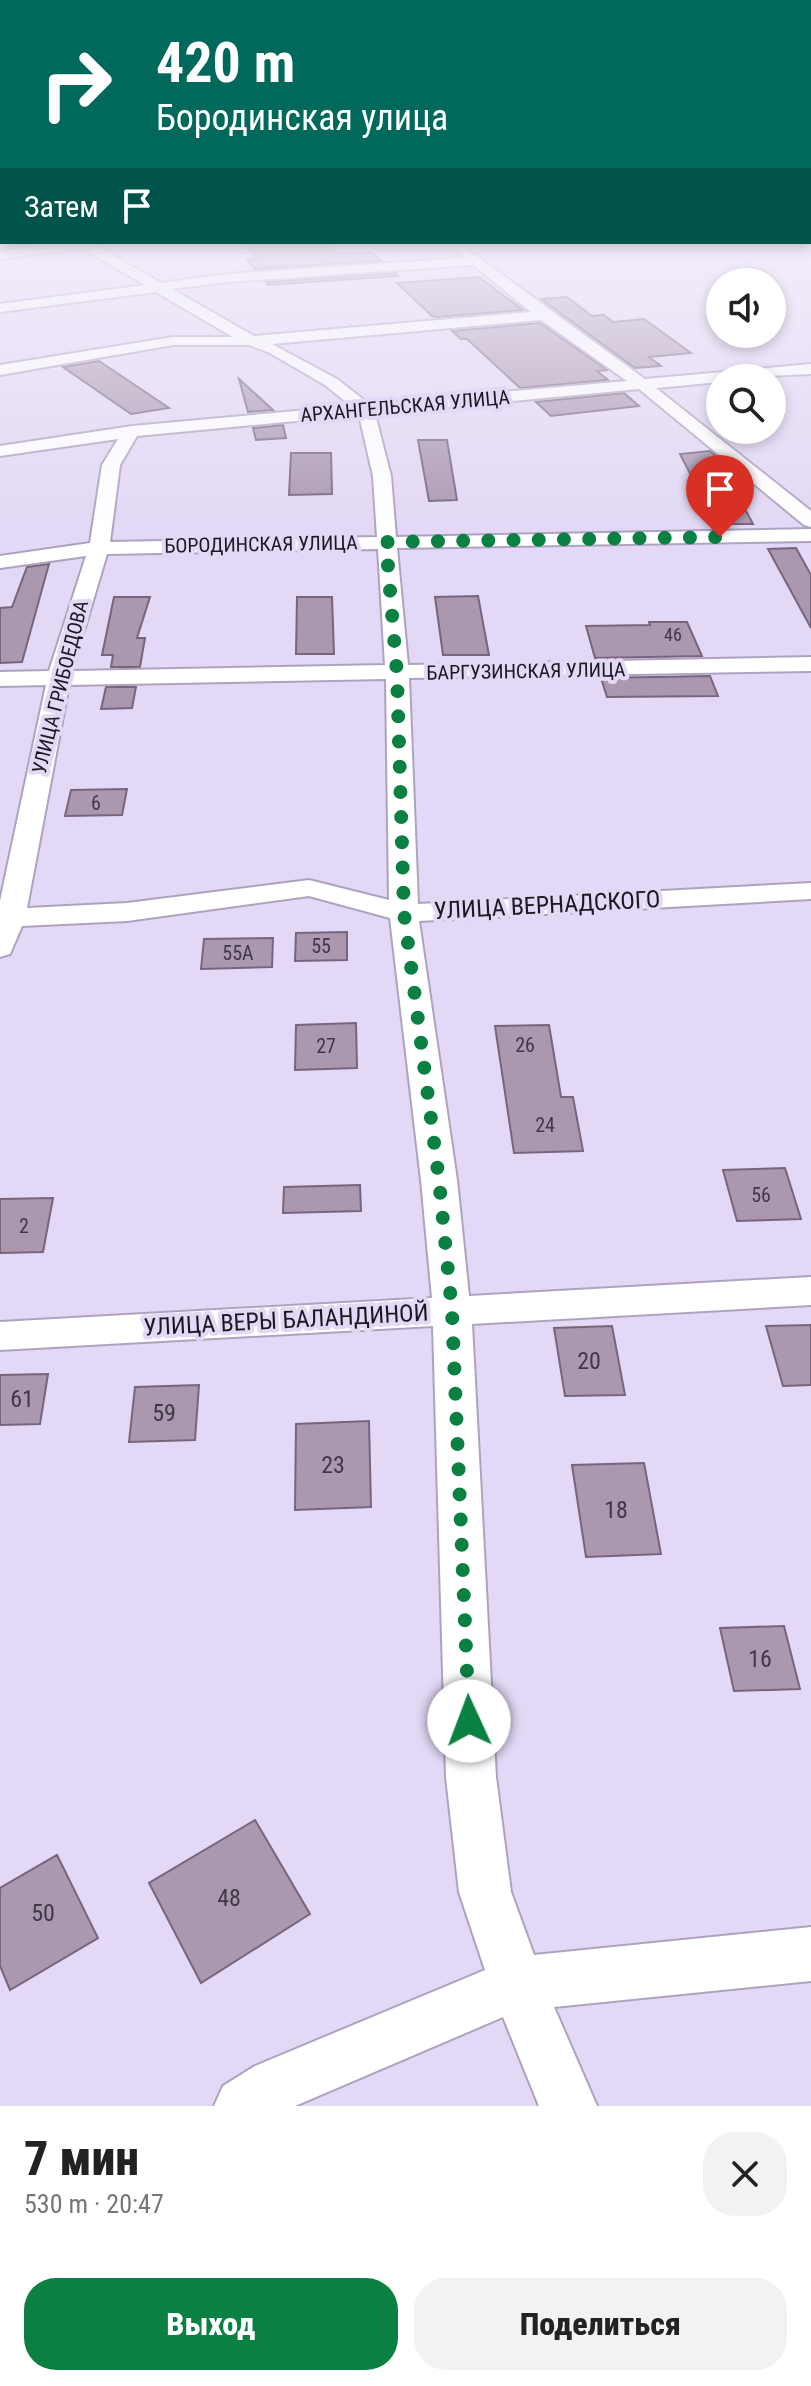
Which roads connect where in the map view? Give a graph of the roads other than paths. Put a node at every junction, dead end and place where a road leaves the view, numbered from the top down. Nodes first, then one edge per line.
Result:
1 (239, 334) edge
2 (327, 334) edge
3 (571, 334) edge
4 (251, 341) junction
5 (811, 369) edge
6 (0, 370) edge
7 (643, 385) junction
8 (366, 410) junction
9 (132, 431) junction
10 (0, 451) edge
11 (811, 521) edge
12 (811, 535) edge
13 (386, 542) junction
14 (99, 548) junction
15 (0, 562) edge
16 (811, 664) edge
17 (397, 674) junction
18 (59, 678) junction
19 (0, 679) edge
20 (811, 891) edge
21 (404, 913) junction
22 (6, 918) edge
23 (0, 948) edge
24 (811, 1291) edge
25 (452, 1311) junction
26 (0, 1336) edge
27 (811, 1954) edge
28 (517, 1984) junction
29 (243, 2106) edge
30 (568, 2106) edge

1 - 4 street
2 - 4 street
3 - 7 street
4 - 6 street
4 - 8 street
5 - 7 street, АРХАНГЕЛЬСКАЯ УЛИЦА
7 - 8 street, АРХАНГЕЛЬСКАЯ УЛИЦА
7 - 11 street
8 - 9 street, АРХАНГЕЛЬСКАЯ УЛИЦА
8 - 13 street
9 - 10 street, АРХАНГЕЛЬСКАЯ УЛИЦА
9 - 14 street, УЛИЦА ГРИБОЕДОВА
12 - 13 street, БОРОДИНСКАЯ УЛИЦА
13 - 14 street, БОРОДИНСКАЯ УЛИЦА
13 - 17 street
14 - 15 street, БОРОДИНСКАЯ УЛИЦА
14 - 18 street, УЛИЦА ГРИБОЕДОВА
16 - 17 street, БАРГУЗИНСКАЯ УЛИЦА
17 - 18 street, БАРГУЗИНСКАЯ УЛИЦА
17 - 21 street
18 - 19 street, БАРГУЗИНСКАЯ УЛИЦА
18 - 22 street, УЛИЦА ГРИБОЕДОВА
20 - 21 street, УЛИЦА ВЕРНАДСКОГО
21 - 22 street, УЛИЦА ВЕРНАДСКОГО
21 - 25 street
22 - 23 street, УЛИЦА ГРИБОЕДОВА
24 - 25 street, УЛИЦА ВЕРЫ БАЛАНДИНОЙ
25 - 26 street, УЛИЦА ВЕРЫ БАЛАНДИНОЙ
25 - 28 street
27 - 28 street
28 - 29 street
28 - 30 street

